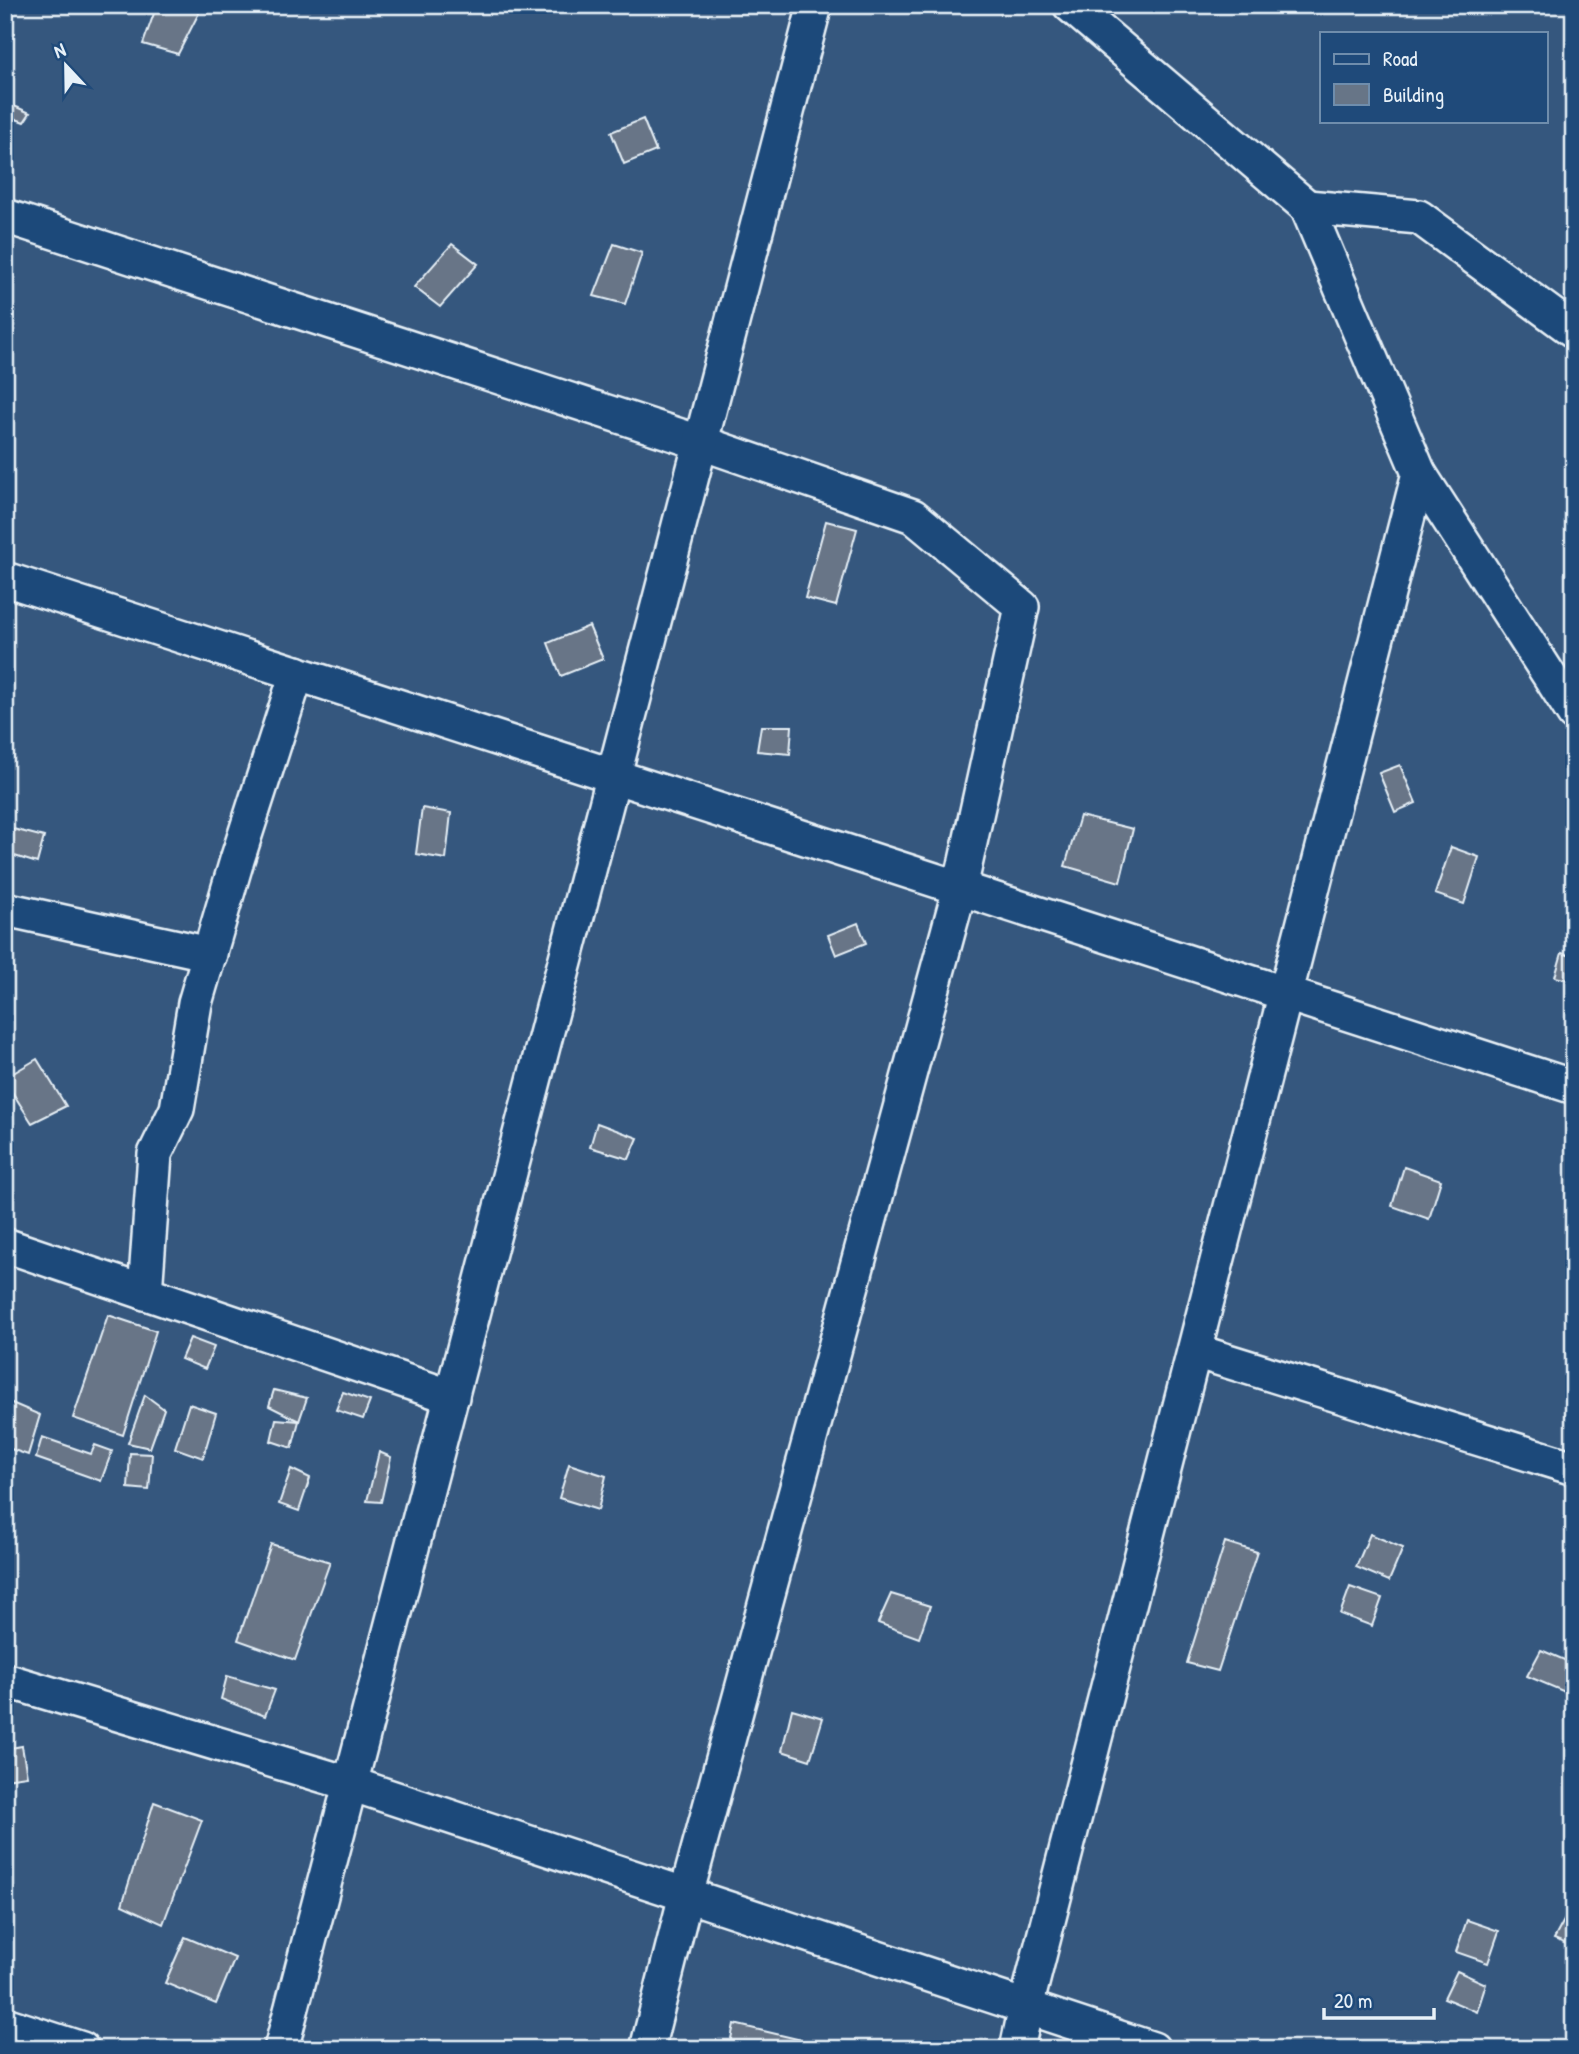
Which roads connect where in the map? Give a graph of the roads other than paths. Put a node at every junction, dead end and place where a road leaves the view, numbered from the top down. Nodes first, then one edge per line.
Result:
1 (815, 5) edge
2 (1070, 5) edge
3 (1307, 206) junction
4 (5, 216) edge
5 (1574, 331) edge
6 (702, 443) junction
7 (1419, 474) junction
8 (5, 579) edge
9 (297, 673) junction
10 (1574, 714) edge
11 (615, 776) junction
12 (960, 888) junction
13 (5, 909) edge
14 (210, 954) junction
15 (1287, 994) junction
16 (1574, 1087) edge
17 (5, 1245) edge
18 (145, 1293) junction
19 (1195, 1351) junction
20 (452, 1397) junction
21 (1574, 1468) edge
22 (5, 1680) edge
23 (351, 1784) junction
24 (686, 1895) junction
25 (1026, 2007) junction
26 (5, 2024) edge
27 (82, 2049) edge
28 (281, 2049) edge
29 (646, 2049) edge
30 (1017, 2049) edge
31 (1153, 2049) edge

1 - 6 street
2 - 3 street
3 - 5 street
3 - 7 street
4 - 6 street
6 - 11 street
6 - 12 street
7 - 10 street
7 - 15 street
8 - 9 street
9 - 11 street
9 - 14 street
11 - 12 street
11 - 20 street
12 - 15 street
12 - 24 street
13 - 14 street
14 - 18 street
15 - 16 street
15 - 19 street
17 - 18 street
18 - 20 street
19 - 21 street
19 - 25 street
20 - 23 street
22 - 23 street
23 - 24 street
23 - 28 street
24 - 25 street
24 - 29 street
25 - 30 street
25 - 31 street
26 - 27 street

